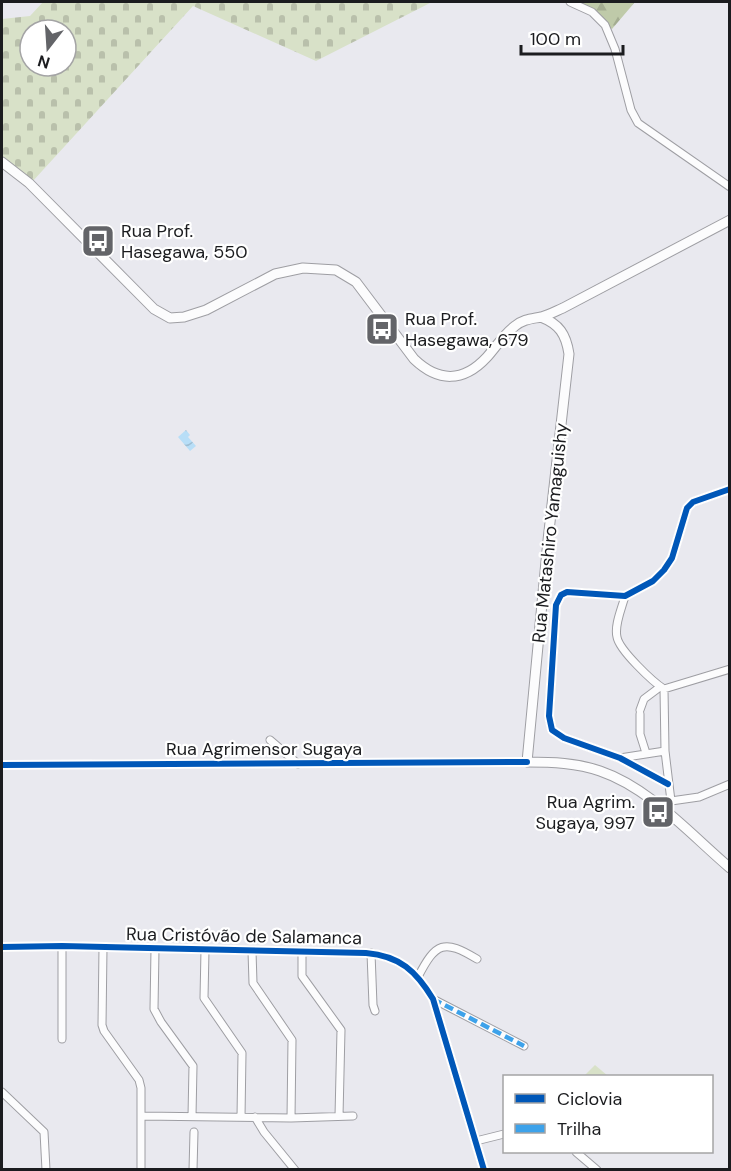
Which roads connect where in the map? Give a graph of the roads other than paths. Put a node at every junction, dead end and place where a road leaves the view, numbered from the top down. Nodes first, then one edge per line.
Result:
1 (570, 2) edge
2 (2, 162) edge
3 (729, 188) edge
4 (729, 220) edge
5 (541, 317) junction
6 (729, 489) edge
7 (625, 596) junction
8 (729, 669) edge
9 (662, 688) junction
10 (270, 740) dead end
11 (665, 751) junction
12 (646, 753) junction
13 (620, 758) junction
14 (527, 762) junction
15 (298, 764) junction
16 (2, 765) edge
17 (668, 784) junction
18 (729, 784) edge
19 (667, 806) junction
20 (729, 868) edge
21 (62, 946) junction
22 (2, 947) edge
23 (103, 948) junction
24 (155, 949) junction
25 (205, 950) junction
26 (252, 951) junction
27 (302, 952) junction
28 (371, 954) junction
29 (477, 959) dead end
30 (418, 977) junction
31 (433, 999) junction
32 (375, 1011) dead end
33 (62, 1039) dead end
34 (524, 1046) dead end
35 (2, 1092) edge
36 (142, 1116) junction
37 (192, 1116) junction
38 (339, 1116) junction
39 (353, 1116) dead end
40 (241, 1117) junction
41 (255, 1117) junction
42 (291, 1118) junction
43 (194, 1132) dead end
44 (503, 1134) edge
45 (476, 1141) junction
46 (577, 1153) edge
47 (46, 1170) edge
48 (141, 1170) edge
49 (193, 1170) edge
50 (295, 1170) edge
51 (484, 1170) edge
52 (597, 1170) edge

1 - 3 street
2 - 5 main road
4 - 5 main road
5 - 14 main road, Rua Matashiro Yamaguishy
6 - 7 street
7 - 9 street
7 - 13 street
8 - 9 street
9 - 11 street
9 - 12 street
10 - 15 street
11 - 12 street
11 - 17 street
12 - 13 street
13 - 17 street
14 - 15 street, Rua Agrimensor Sugaya
14 - 19 main road, Rua Agrimensor Sugaya
15 - 16 street, Rua Agrimensor Sugaya
17 - 19 street
18 - 19 street
19 - 20 main road, Rua Agrimensor Sugaya
21 - 22 street, Rua Cristóvão de Salamanca
21 - 23 street, Rua Cristóvão de Salamanca
21 - 33 street
23 - 24 street, Rua Cristóvão de Salamanca
23 - 36 street
24 - 25 street, Rua Cristóvão de Salamanca
24 - 37 street
25 - 26 street, Rua Cristóvão de Salamanca
25 - 40 street
26 - 27 street, Rua Cristóvão de Salamanca
26 - 42 street
27 - 28 street, Rua Cristóvão de Salamanca
27 - 38 street
28 - 30 street, Rua Cristóvão de Salamanca
28 - 32 street
29 - 30 street
30 - 31 street, Rua Cristóvão de Salamanca
31 - 34 street
31 - 45 street, Rua Cristóvão de Salamanca
35 - 47 street
36 - 37 street
36 - 48 street
37 - 40 street
38 - 39 street
38 - 42 street
40 - 41 street
41 - 42 street
41 - 50 street
43 - 49 street
44 - 45 street
45 - 51 street, Rua Cristóvão de Salamanca
46 - 52 street

